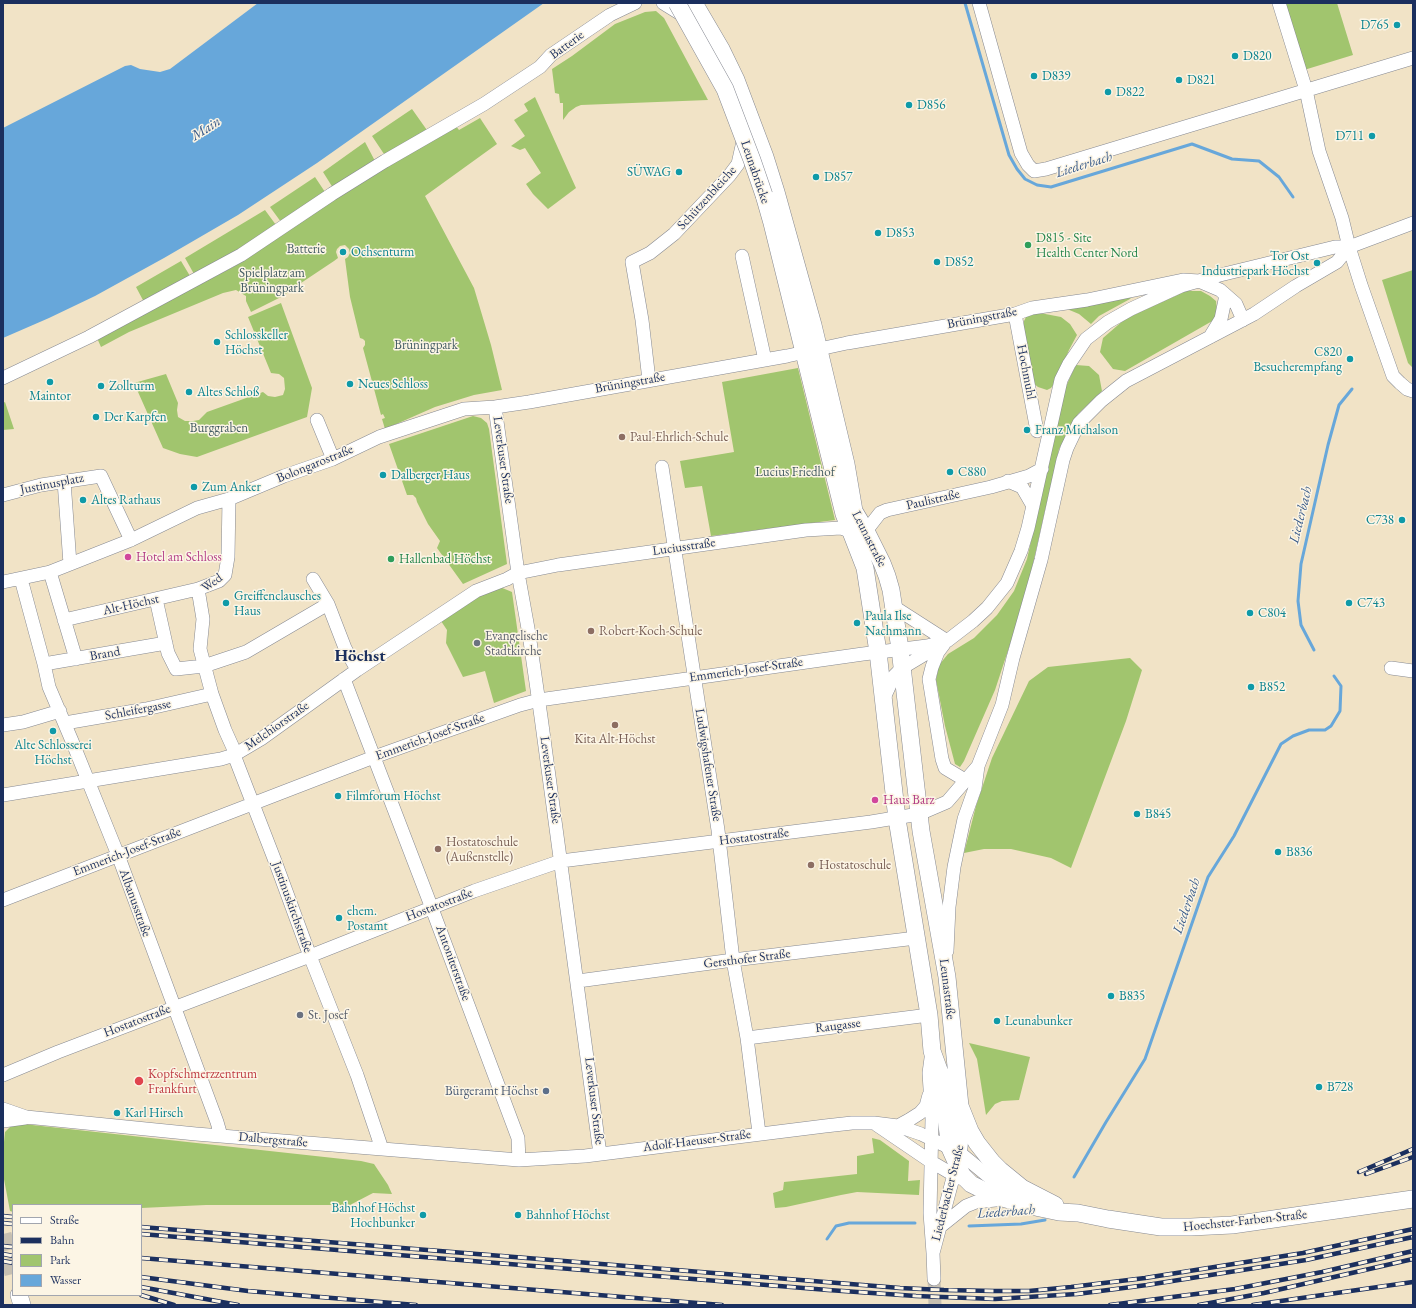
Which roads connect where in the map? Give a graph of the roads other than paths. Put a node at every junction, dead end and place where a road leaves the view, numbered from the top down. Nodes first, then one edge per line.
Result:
1 (635, 3) edge
2 (663, 3) edge
3 (677, 3) edge
4 (694, 3) edge
5 (979, 3) edge
6 (1279, 3) edge
7 (1413, 58) edge
8 (1306, 90) junction
9 (770, 194) junction
10 (1413, 223) edge
11 (1349, 247) junction
12 (742, 256) dead end
13 (1200, 281) junction
14 (1226, 295) junction
15 (1015, 314) junction
16 (1243, 320) junction
17 (1209, 338) junction
18 (811, 350) junction
19 (765, 360) junction
20 (3, 378) edge
21 (649, 380) junction
22 (1413, 391) edge
23 (495, 407) junction
24 (317, 420) dead end
25 (1037, 431) dead end
26 (333, 459) junction
27 (662, 467) dead end
28 (1042, 469) junction
29 (64, 481) junction
30 (1008, 481) junction
31 (3, 495) edge
32 (229, 499) junction
33 (1033, 506) junction
34 (858, 531) junction
35 (131, 540) junction
36 (674, 548) junction
37 (70, 564) junction
38 (50, 572) junction
39 (518, 573) junction
40 (21, 579) junction
41 (313, 579) dead end
42 (3, 582) edge
43 (198, 589) junction
44 (156, 599) junction
45 (328, 604) junction
46 (894, 607) junction
47 (64, 620) junction
48 (946, 641) junction
49 (166, 643) junction
50 (900, 649) junction
51 (878, 652) junction
52 (76, 658) junction
53 (44, 664) junction
54 (204, 666) junction
55 (1391, 668) dead end
56 (357, 670) junction
57 (1413, 671) edge
58 (898, 672) junction
59 (694, 678) junction
60 (344, 679) junction
61 (212, 694) junction
62 (539, 700) junction
63 (883, 700) junction
64 (62, 717) junction
65 (3, 725) edge
66 (234, 755) junction
67 (374, 757) junction
68 (978, 766) junction
69 (88, 780) junction
70 (965, 780) junction
71 (3, 795) edge
72 (253, 804) junction
73 (919, 814) junction
74 (898, 819) junction
75 (720, 841) junction
76 (118, 855) junction
77 (561, 861) junction
78 (3, 900) edge
79 (432, 908) junction
80 (916, 938) junction
81 (310, 956) junction
82 (734, 960) junction
83 (947, 977) junction
84 (578, 981) junction
85 (174, 1007) junction
86 (929, 1015) junction
87 (747, 1038) junction
88 (932, 1051) junction
89 (3, 1075) edge
90 (931, 1092) junction
91 (960, 1106) junction
92 (3, 1109) edge
93 (26, 1117) junction
94 (3, 1122) edge
95 (874, 1123) junction
96 (898, 1126) junction
97 (759, 1134) junction
98 (221, 1136) junction
99 (382, 1149) junction
100 (931, 1151) junction
101 (600, 1154) junction
102 (956, 1155) junction
103 (519, 1160) junction
104 (972, 1184) joint
105 (1006, 1199) junction
106 (1413, 1199) edge
107 (1045, 1200) junction
108 (1078, 1213) junction
109 (941, 1226) junction
110 (933, 1253) junction
111 (934, 1279) tunnel mouth

1 - 20 street, Batterie
2 - 21 street, Schützenbleiche
3 - 9 main road, Leunabrücke, bridge
4 - 9 main road, Leunabrücke
5 - 8 street
6 - 8 street
7 - 8 street
8 - 11 street
9 - 18 main road, Leunabrücke
10 - 11 street
11 - 13 street
11 - 16 street
11 - 22 street
12 - 19 street
13 - 14 street
13 - 15 street, Brüningstraße
13 - 28 street
14 - 16 street
14 - 17 street
15 - 18 street, Brüningstraße
15 - 25 street, Hochmuhl
16 - 17 street
17 - 68 street
18 - 19 street, Brüningstraße
18 - 34 main road, Leunastraße
19 - 21 street, Brüningstraße
21 - 23 street, Brüningstraße
23 - 26 street, Bolongarostraße
23 - 39 street, Leverkuser Straße
24 - 26 street
26 - 32 street, Bolongarostraße
27 - 36 street, Ludwigshafener Straße
28 - 30 street, Paulistraße
28 - 33 street
29 - 31 street, Justinusplatz
29 - 35 street, Justinusplatz
29 - 37 street
30 - 33 street
30 - 34 street, Paulistraße
32 - 35 street, Bolongarostraße
32 - 43 street, Wed
33 - 48 street
34 - 36 street, Luciusstraße
34 - 46 main road, Leunastraße
34 - 51 main road, Leunastraße
35 - 37 street, Bolongarostraße
36 - 39 street, Luciusstraße
36 - 59 street, Ludwigshafener Straße
37 - 38 street, Bolongarostraße
38 - 40 street, Bolongarostraße
38 - 47 street
39 - 56 street, Melchiorstraße
39 - 62 street, Leverkuser Straße
40 - 42 street, Bolongarostraße
40 - 53 street, Albanusstraße
41 - 45 street
43 - 44 street, Alt-Höchst
43 - 54 street, Wed
44 - 47 street, Alt-Höchst
44 - 49 street
45 - 54 street
45 - 56 street
46 - 48 street
46 - 50 main road, Leunastraße
47 - 52 street
48 - 50 street, Emmerich-Josef-Straße
48 - 58 street
48 - 70 street
49 - 52 street, Brand
49 - 54 street
50 - 51 street, Emmerich-Josef-Straße
50 - 58 main road, Leunastraße
51 - 58 street, Leunastraße
51 - 59 street, Emmerich-Josef-Straße
51 - 63 main road, Leunastraße
52 - 53 street, Brand
53 - 64 street, Albanusstraße
54 - 61 street, Justinuskirchstraße
55 - 57 street
56 - 60 street, Melchiorstraße
58 - 63 street
58 - 73 main road, Leunastraße
59 - 62 street, Emmerich-Josef-Straße
59 - 75 street, Ludwigshafener Straße
60 - 66 street, Melchiorstraße
60 - 67 street, Antoniterstraße
61 - 64 street, Schleifergasse
61 - 66 street, Justinuskirchstraße
62 - 67 street, Emmerich-Josef-Straße
62 - 77 street, Leverkuser Straße
63 - 74 main road, Leunastraße
64 - 65 street, Schleifergasse
64 - 69 street, Albanusstraße
66 - 69 street, Melchiorstraße
66 - 72 street, Justinuskirchstraße
67 - 72 street, Emmerich-Josef-Straße
67 - 79 street, Antoniterstraße
68 - 70 street, Hostatostraße
68 - 83 street
69 - 71 street, Melchiorstraße
69 - 76 street, Albanusstraße
70 - 73 street, Hostatostraße
72 - 76 street, Emmerich-Josef-Straße
72 - 81 street, Justinuskirchstraße
73 - 74 street, Hostatostraße
73 - 83 main road, Leunastraße
74 - 75 street, Hostatostraße
74 - 80 main road, Leunastraße
75 - 77 street, Hostatostraße
75 - 82 street, Ludwigshafener Straße
76 - 78 street, Emmerich-Josef-Straße
76 - 85 street, Albanusstraße
77 - 79 street, Hostatostraße
77 - 84 street, Leverkuser Straße
79 - 81 street, Hostatostraße
79 - 103 street, Antoniterstraße
80 - 82 street, Gersthofer Straße
80 - 86 main road, Leunastraße
81 - 85 street, Hostatostraße
81 - 99 street, Justinuskirchstraße
82 - 84 street, Gersthofer Straße
82 - 87 street, Ludwigshafener Straße
83 - 91 main road, Leunastraße
84 - 101 street, Leverkuser Straße
85 - 89 street, Hostatostraße
85 - 98 street, Albanusstraße
86 - 87 street, Raugasse
86 - 88 main road, Leunastraße
87 - 97 street, Ludwigshafener Straße
88 - 90 street, Leunastraße
88 - 102 main road, Leunastraße
90 - 96 street
90 - 100 street, Leunastraße
91 - 102 street, Liederbacher Straße
91 - 107 main road, Leunastraße
92 - 93 street, Dalbergstraße
93 - 94 street, Dalbergstraße
93 - 98 street, Dalbergstraße
95 - 96 street, Adolf-Haeuser-Straße
95 - 97 street, Adolf-Haeuser-Straße
95 - 100 street, Adolf-Haeuser-Straße
96 - 100 street, Adolf-Haeuser-Straße
97 - 101 street, Adolf-Haeuser-Straße
98 - 99 street, Dalbergstraße
99 - 103 street, Dalbergstraße
100 - 102 street, Adolf-Haeuser-Straße
100 - 102 street
100 - 110 street, Leunastraße
101 - 103 street, Adolf-Haeuser-Straße
102 - 104 main road, Leunastraße
102 - 107 street
102 - 109 street, Liederbacher Straße
104 - 105 main road, Hoechster-Farben-Straße
105 - 108 main road, Hoechster-Farben-Straße
105 - 109 street, Hoechster-Farben-Straße
106 - 108 main road, Hoechster-Farben-Straße
107 - 108 main road, Leunastraße
109 - 110 street, Liederbacher Straße
110 - 111 street, Liederbacher Straße

